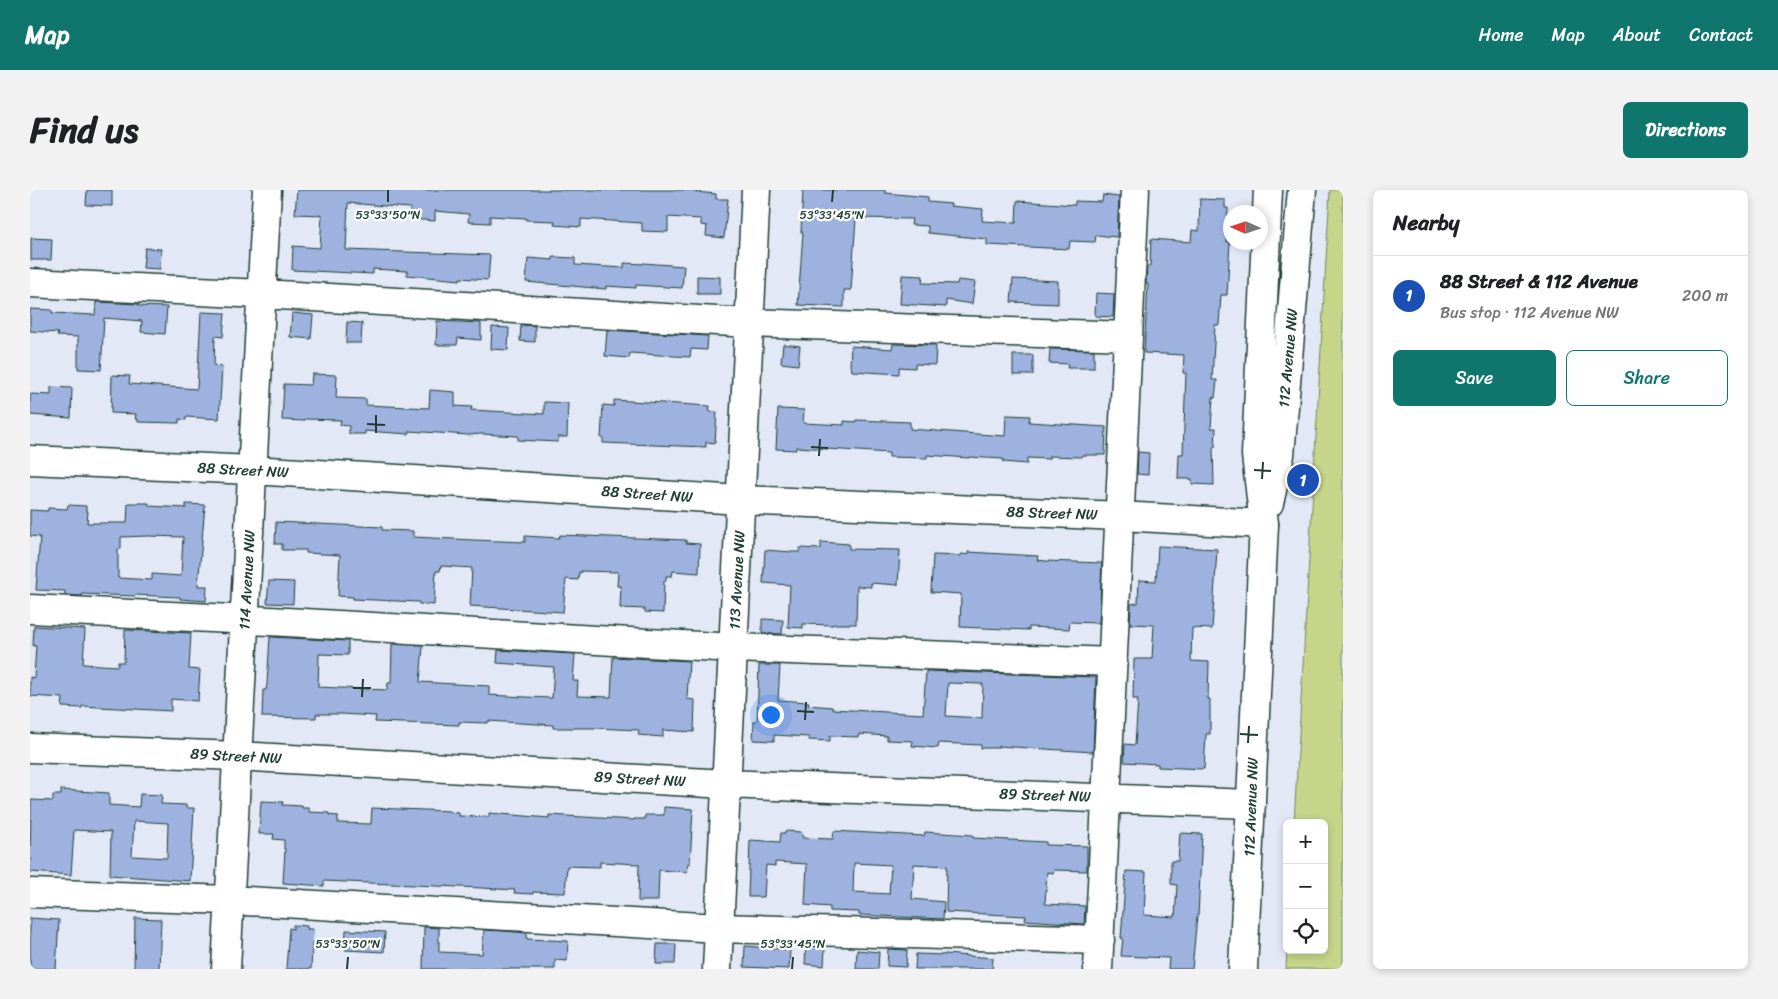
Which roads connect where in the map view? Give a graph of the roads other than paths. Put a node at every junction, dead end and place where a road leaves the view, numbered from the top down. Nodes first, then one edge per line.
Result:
1 (267, 190) edge
2 (756, 190) edge
3 (1135, 190) edge
4 (1268, 190) edge
5 (1302, 190) edge
6 (30, 283) edge
7 (262, 294) junction
8 (750, 323) junction
9 (1128, 336) junction
10 (30, 460) edge
11 (252, 470) junction
12 (741, 500) junction
13 (1120, 516) junction
14 (1264, 524) junction
15 (30, 609) edge
16 (244, 619) junction
17 (734, 648) junction
18 (1113, 662) junction
19 (30, 748) edge
20 (237, 756) junction
21 (726, 784) junction
22 (1107, 797) junction
23 (1251, 804) junction
24 (30, 893) edge
25 (229, 900) junction
26 (719, 928) junction
27 (1100, 940) junction
28 (226, 969) edge
29 (717, 969) edge
30 (1098, 969) edge
31 (1243, 969) edge

1 - 7 street, 114 Avenue NW
2 - 8 street, 113 Avenue NW
3 - 9 street
4 - 14 street, 112 Avenue NW
5 - 14 street, 112 Avenue NW
6 - 7 street
7 - 8 street
7 - 11 street, 114 Avenue NW
8 - 9 street
8 - 12 street, 113 Avenue NW
9 - 13 street
10 - 11 street, 88 Street NW
11 - 12 street, 88 Street NW
11 - 16 street, 114 Avenue NW
12 - 13 street, 88 Street NW
12 - 17 street, 113 Avenue NW
13 - 14 street, 88 Street NW
13 - 18 street
14 - 23 street, 112 Avenue NW
15 - 16 street
16 - 17 street
16 - 20 street, 114 Avenue NW
17 - 18 street
17 - 21 street, 113 Avenue NW
18 - 22 street
19 - 20 street, 89 Street NW
20 - 21 street, 89 Street NW
20 - 25 street, 114 Avenue NW
21 - 22 street, 89 Street NW
21 - 26 street, 113 Avenue NW
22 - 23 street, 89 Street NW
22 - 27 street
23 - 31 street, 112 Avenue NW
24 - 25 street
25 - 26 street
25 - 28 street, 114 Avenue NW
26 - 27 street
26 - 29 street, 113 Avenue NW
27 - 30 street

